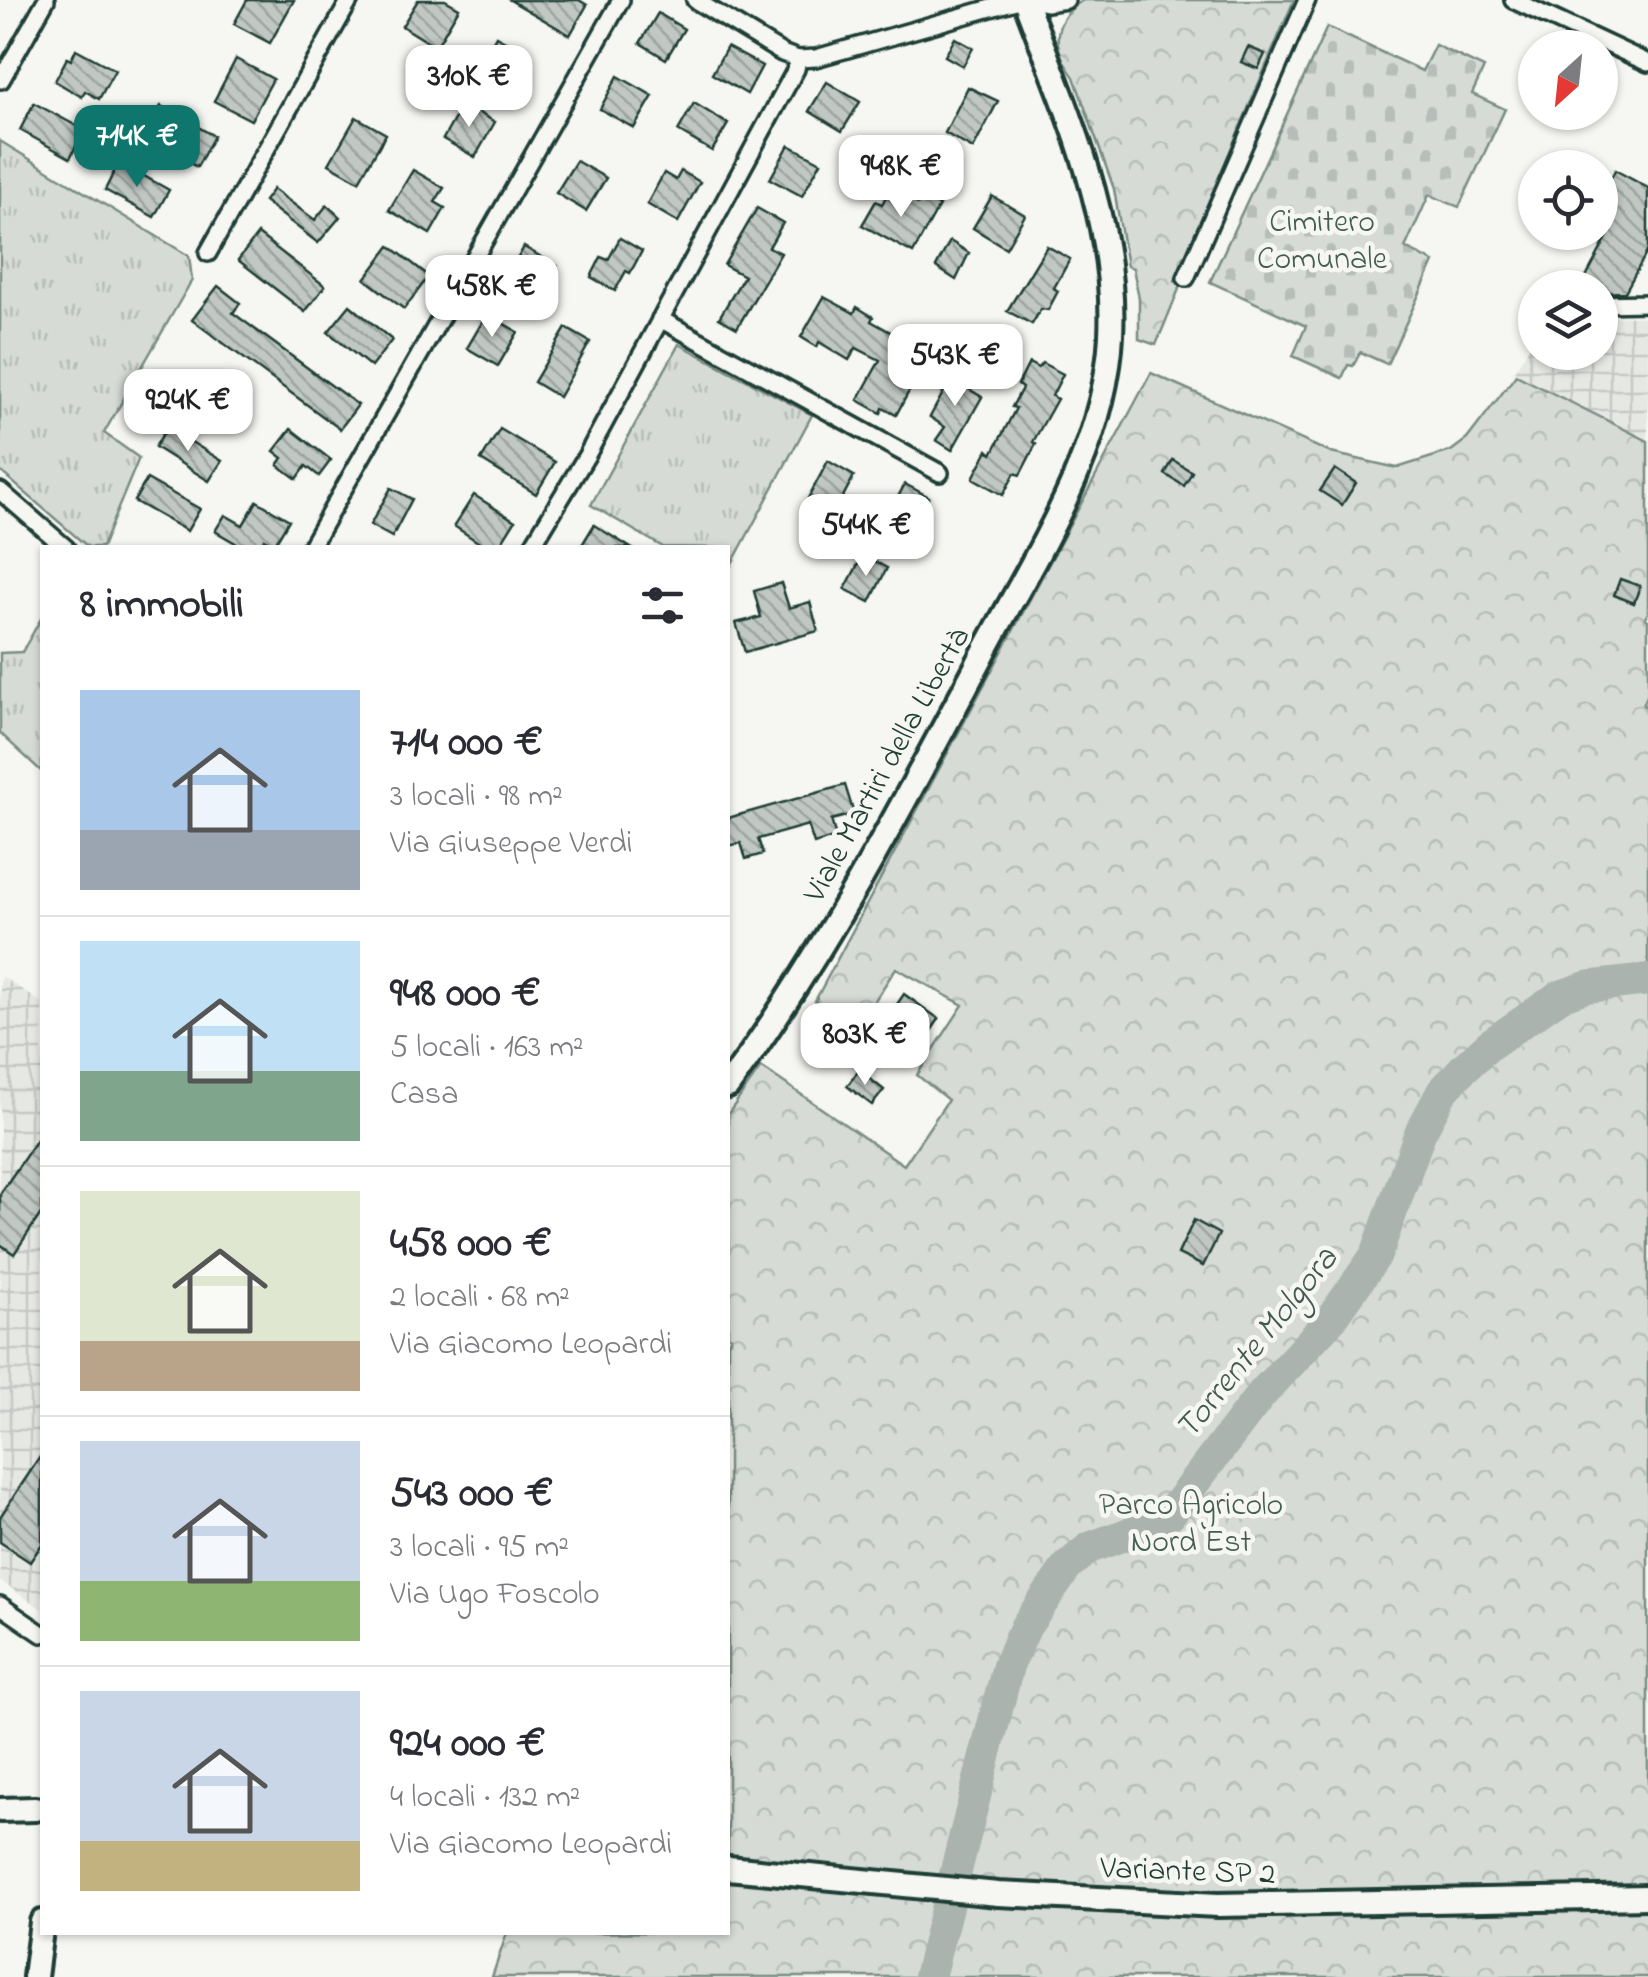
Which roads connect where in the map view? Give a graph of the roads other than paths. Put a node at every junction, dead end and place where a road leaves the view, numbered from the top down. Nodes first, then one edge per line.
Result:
1 (46, 0) edge
2 (350, 0) edge
3 (621, 0) edge
4 (695, 0) edge
5 (1025, 0) edge
6 (1066, 0) edge
7 (1307, 0) edge
8 (1514, 0) edge
9 (798, 59) junction
10 (1648, 63) edge
11 (1, 80) edge
12 (208, 253) dead end
13 (1186, 278) dead end
14 (1648, 302) edge
15 (1618, 303) edge
16 (660, 318) junction
17 (940, 473) dead end
18 (0, 490) edge
19 (63, 545) edge
20 (312, 545) edge
21 (533, 545) edge
22 (730, 1083) edge
23 (0, 1605) edge
24 (40, 1633) edge
25 (35, 1808) dead end
26 (0, 1810) edge
27 (730, 1868) edge
28 (1648, 1897) edge
29 (40, 1935) edge
30 (35, 1977) edge

1 - 11 street
2 - 12 street
3 - 20 street
4 - 9 street
5 - 6 street
5 - 9 street
5 - 22 street, Viale Martiri della Libertà
7 - 13 street
8 - 10 street
9 - 16 street
14 - 15 street
16 - 17 street
16 - 21 street
18 - 19 street
23 - 24 street
25 - 26 street
27 - 28 street, Variante SP 2
29 - 30 street

